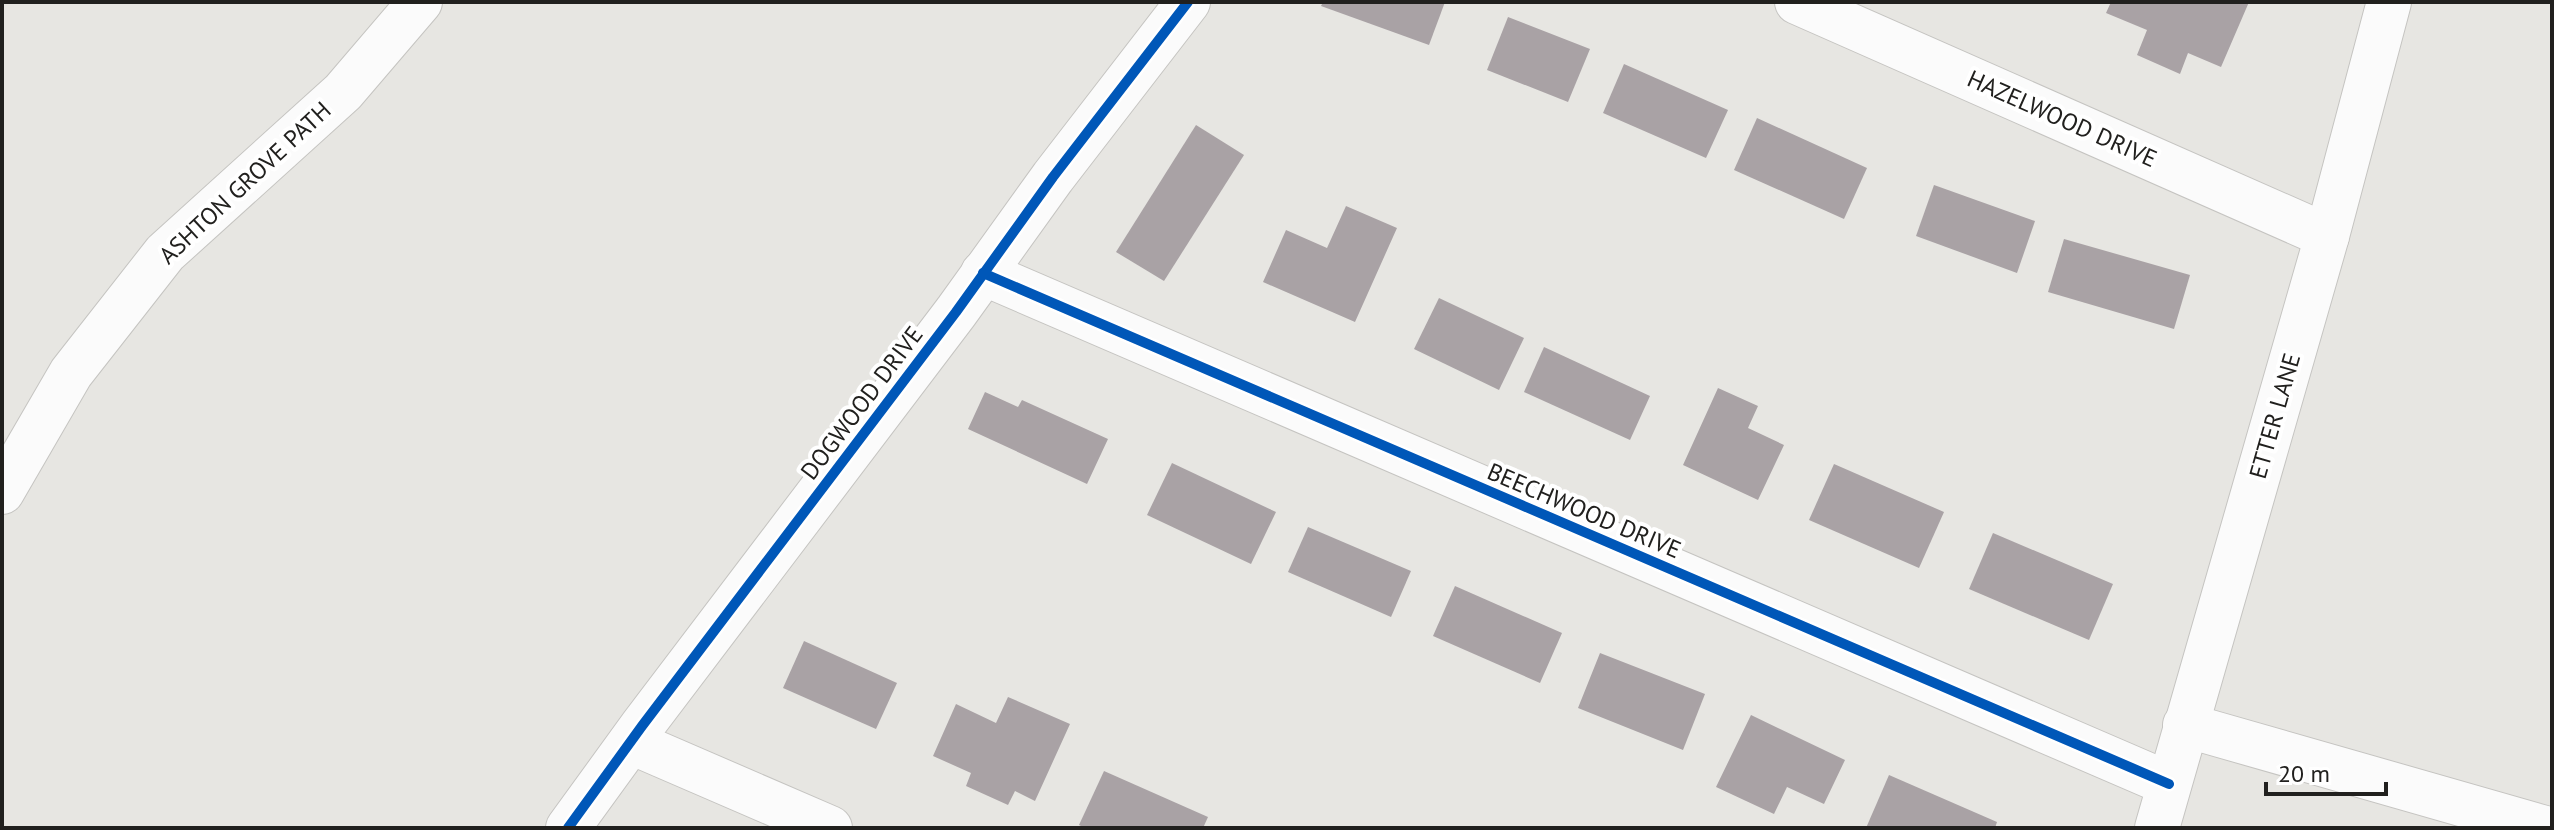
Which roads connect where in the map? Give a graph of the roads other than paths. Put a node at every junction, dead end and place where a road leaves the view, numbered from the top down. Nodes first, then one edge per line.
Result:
1 (420, 2) edge
2 (1188, 2) edge
3 (1797, 2) edge
4 (2389, 2) edge
5 (2327, 236) junction
6 (983, 273) junction
7 (2, 492) edge
8 (2185, 725) junction
9 (631, 742) junction
10 (2169, 784) junction
11 (568, 828) edge
12 (830, 828) edge
13 (2157, 828) edge
14 (2545, 828) edge

1 - 7 street, ASHTON GROVE PATH
2 - 6 street, DOGWOOD DRIVE
3 - 5 street, HAZELWOOD DRIVE
4 - 5 street, ETTER LANE
5 - 8 street, ETTER LANE
6 - 9 street, DOGWOOD DRIVE
6 - 10 street, BEECHWOOD DRIVE
8 - 10 street, ETTER LANE
8 - 14 street
9 - 11 street, DOGWOOD DRIVE
9 - 12 street
10 - 13 street, ETTER LANE

